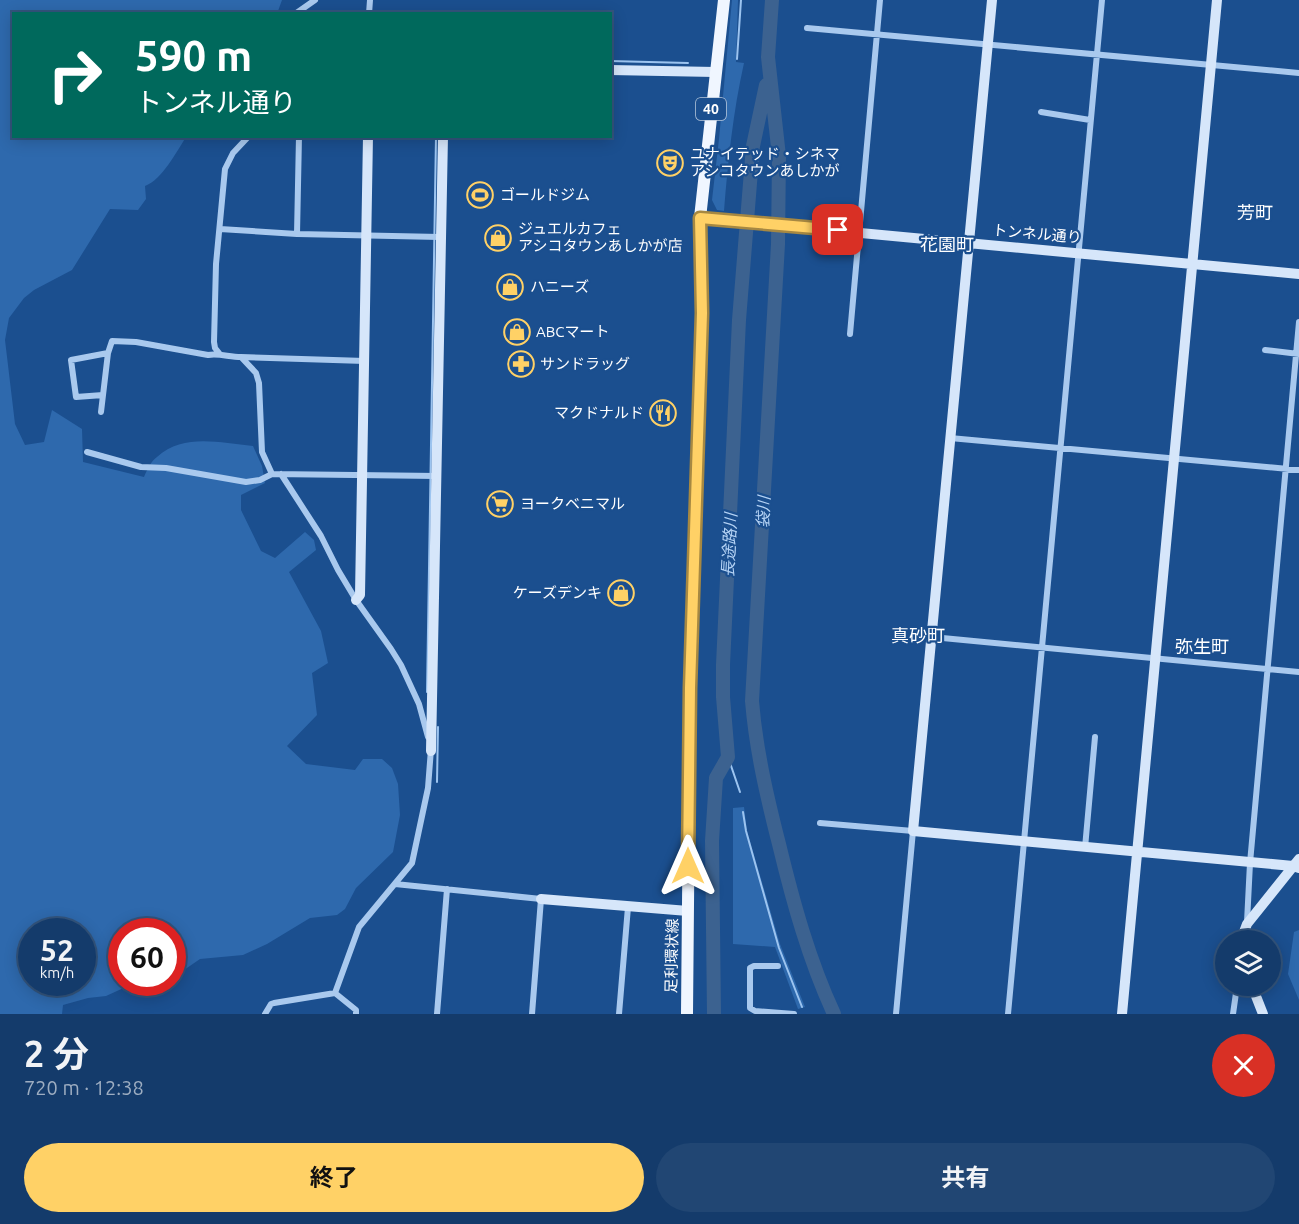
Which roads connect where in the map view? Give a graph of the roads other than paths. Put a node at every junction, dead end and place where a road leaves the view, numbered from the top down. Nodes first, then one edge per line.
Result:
1 (315, 0) edge
2 (724, 0) edge
3 (880, 0) edge
4 (992, 0) edge
5 (1102, 0) edge
6 (1217, 0) edge
7 (298, 12) edge
8 (807, 28) dead end
9 (877, 35) junction
10 (987, 45) junction
11 (1097, 54) junction
12 (1211, 65) junction
13 (612, 70) edge
14 (715, 72) junction
15 (1299, 73) edge
16 (1041, 112) dead end
17 (1090, 120) junction
18 (247, 138) edge
19 (299, 138) edge
20 (368, 138) edge
21 (443, 138) edge
22 (700, 218) junction
23 (220, 229) junction
24 (858, 232) junction
25 (297, 234) junction
26 (367, 236) junction
27 (441, 237) junction
28 (969, 243) junction
29 (1077, 253) junction
30 (1192, 264) junction
31 (1299, 274) edge
32 (1299, 322) edge
33 (850, 334) dead end
34 (1265, 350) dead end
35 (108, 353) junction
36 (219, 353) junction
37 (1298, 354) edge
38 (241, 357) junction
39 (365, 361) junction
40 (103, 396) junction
41 (101, 412) dead end
42 (950, 438) junction
43 (1059, 447) junction
44 (87, 452) dead end
45 (1174, 459) junction
46 (1286, 469) junction
47 (1299, 470) edge
48 (272, 474) junction
49 (281, 474) junction
50 (363, 476) junction
51 (437, 476) junction
52 (356, 600) junction
53 (932, 637) junction
54 (1041, 647) junction
55 (1156, 658) junction
56 (1268, 669) junction
57 (1299, 672) edge
58 (1095, 737) dead end
59 (431, 751) junction
60 (820, 823) dead end
61 (913, 831) junction
62 (1023, 842) junction
63 (1085, 848) junction
64 (1137, 852) junction
65 (1250, 863) junction
66 (1297, 864) edge
67 (395, 884) junction
68 (447, 889) junction
69 (541, 899) junction
70 (628, 907) junction
71 (688, 911) junction
72 (1247, 924) junction
73 (1245, 930) edge
74 (778, 966) dead end
75 (335, 993) junction
76 (1236, 996) edge
77 (1256, 996) edge
78 (265, 1014) edge
79 (356, 1014) edge
80 (437, 1014) edge
81 (532, 1014) edge
82 (619, 1014) edge
83 (687, 1014) edge
84 (794, 1014) edge
85 (896, 1014) edge
86 (1008, 1014) edge
87 (1122, 1014) edge
88 (1233, 1014) edge
89 (1263, 1014) edge

1 - 7 street
2 - 14 main road, 足利環状線 / 40
3 - 9 street
4 - 10 street
5 - 11 street
6 - 12 street
8 - 9 street
9 - 10 street
9 - 24 street
10 - 11 street
10 - 28 street
11 - 12 street
11 - 17 street
12 - 15 street
12 - 30 street
13 - 14 street
14 - 22 main road, 足利環状線 / 40
16 - 17 street
17 - 29 street
18 - 23 street
19 - 25 street
20 - 26 street
21 - 27 street
22 - 24 street, トンネル通り
22 - 71 main road, 足利環状線 / 40
23 - 25 street
23 - 36 street
24 - 28 street, トンネル通り
24 - 33 street
25 - 26 street
26 - 27 street
26 - 39 street
27 - 51 street
28 - 29 street, トンネル通り
28 - 42 street
29 - 30 street, トンネル通り
29 - 43 street
30 - 31 street, トンネル通り
30 - 45 street
32 - 37 street
34 - 37 street
35 - 36 street
35 - 40 street
35 - 40 street
36 - 38 street
37 - 46 street
38 - 39 street
38 - 48 street
39 - 50 street
40 - 41 street
42 - 43 street
42 - 53 street
43 - 45 street
43 - 54 street
44 - 48 street
45 - 46 street
45 - 55 street
46 - 47 street
46 - 56 street
48 - 49 street
49 - 50 street
49 - 52 street
50 - 51 street
50 - 52 street
51 - 59 street
52 - 59 street
53 - 54 street
53 - 61 street
54 - 55 street
54 - 62 street
55 - 56 street
55 - 64 street
56 - 57 street
56 - 65 street
58 - 63 street
59 - 67 street
60 - 61 street
61 - 62 street
61 - 85 street
62 - 63 street
62 - 86 street
63 - 64 street
64 - 65 street
64 - 87 street
65 - 66 street
65 - 72 street
66 - 72 street
67 - 68 street
67 - 75 street
68 - 69 street
68 - 80 street
69 - 70 street
69 - 81 street
70 - 71 street
70 - 82 street
71 - 83 main road, 足利環状線 / 40
72 - 73 street
74 - 84 street
75 - 78 street
75 - 79 street
76 - 88 street
77 - 89 street

